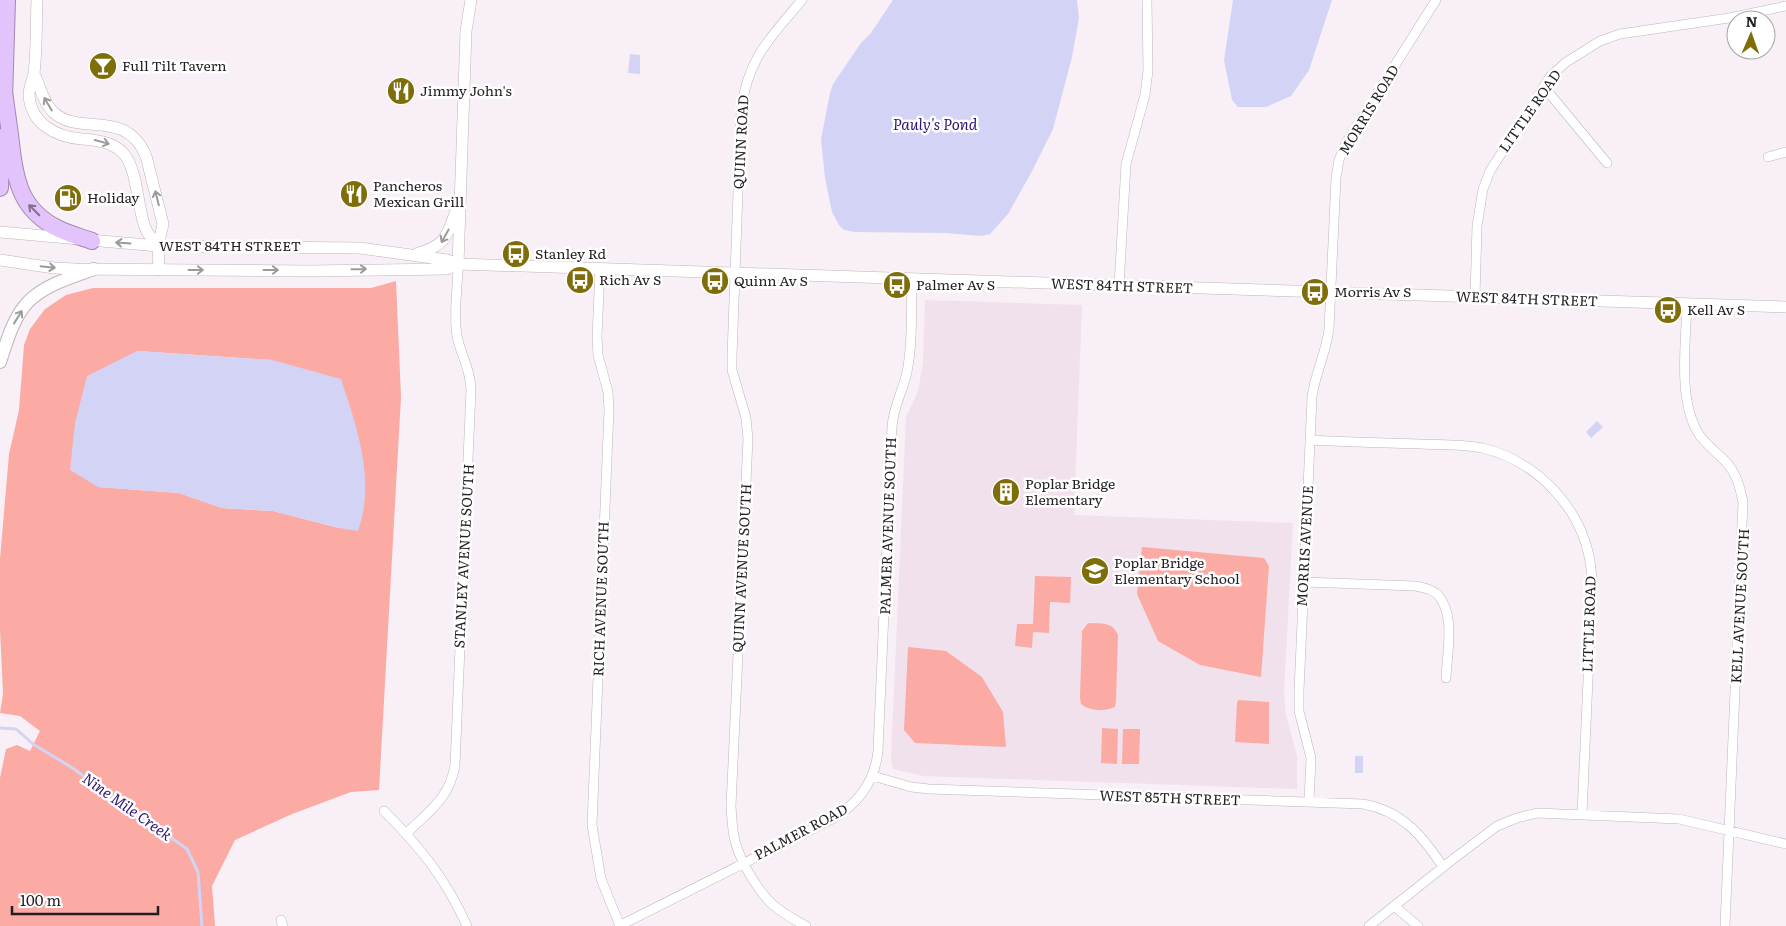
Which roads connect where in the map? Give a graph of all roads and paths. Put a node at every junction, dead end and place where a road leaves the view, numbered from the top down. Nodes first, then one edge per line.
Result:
1 (7, 0) edge
2 (37, 0) edge
3 (471, 0) edge
4 (802, 0) edge
5 (1147, 0) edge
6 (1436, 0) edge
7 (1786, 6) edge
8 (34, 74) junction
9 (1544, 87) junction
10 (4, 90) junction
11 (1786, 152) edge
12 (1768, 157) dead end
13 (1607, 163) dead end
14 (0, 188) edge
15 (460, 200) junction
16 (0, 232) edge
17 (92, 241) junction
18 (158, 246) junction
19 (414, 255) junction
20 (0, 260) edge
21 (458, 264) junction
22 (94, 269) junction
23 (600, 269) junction
24 (159, 270) junction
25 (735, 273) junction
26 (912, 279) junction
27 (1119, 286) junction
28 (1332, 292) junction
29 (1475, 297) junction
30 (1687, 304) junction
31 (1786, 307) edge
32 (0, 362) edge
33 (1310, 440) junction
34 (1304, 582) junction
35 (1446, 678) dead end
36 (873, 776) junction
37 (1309, 802) junction
38 (384, 811) dead end
39 (1582, 814) junction
40 (1730, 831) junction
41 (407, 833) junction
42 (1786, 844) edge
43 (744, 862) junction
44 (1444, 867) junction
45 (1394, 906) junction
46 (468, 926) edge
47 (620, 926) edge
48 (806, 926) edge
49 (1369, 926) edge
50 (1418, 926) edge
51 (1726, 926) edge

1 - 10 highway
2 - 8 street
3 - 15 street
4 - 25 street, QUINN ROAD
5 - 27 street
6 - 28 street, MORRIS ROAD
7 - 9 street, LITTLE ROAD
18 -> 8 street
8 -> 18 street
9 - 13 street
9 - 29 street, LITTLE ROAD
10 - 14 highway
17 -> 10 highway
11 - 12 street
15 -> 19 street
15 - 21 street
16 - 17 street, WEST 84TH STREET
18 -> 17 street, WEST 84TH STREET
18 - 19 street, WEST 84TH STREET
18 - 24 street
19 - 21 street, WEST 84TH STREET
20 -> 22 street, WEST 84TH STREET
21 - 23 street, WEST 84TH STREET
24 -> 21 street, WEST 84TH STREET
21 - 41 street, STANLEY AVENUE SOUTH
22 - 24 street, WEST 84TH STREET
32 -> 22 main road
23 - 25 street, WEST 84TH STREET
23 - 47 street, RICH AVENUE SOUTH
25 - 26 street, WEST 84TH STREET
25 - 43 street, QUINN AVENUE SOUTH
26 - 27 street, WEST 84TH STREET
26 - 36 street, PALMER AVENUE SOUTH
27 - 28 street, WEST 84TH STREET
28 - 29 street, WEST 84TH STREET
28 - 33 street, MORRIS AVENUE
29 - 30 street, WEST 84TH STREET
30 - 31 street, WEST 84TH STREET
30 - 40 street, KELL AVENUE SOUTH
33 - 34 street, MORRIS AVENUE
33 - 39 street, LITTLE ROAD
34 - 35 street
34 - 37 street, MORRIS AVENUE
36 - 37 street, WEST 85TH STREET
36 - 43 street, PALMER ROAD
37 - 44 street, WEST 85TH STREET
38 - 41 street
39 - 40 street
39 - 44 street
40 - 42 street
40 - 51 street, KELL AVENUE SOUTH
41 - 46 street
43 - 47 street, PALMER ROAD
43 - 48 street, QUINN AVENUE SOUTH
44 - 45 street
45 - 49 street
45 - 50 street

